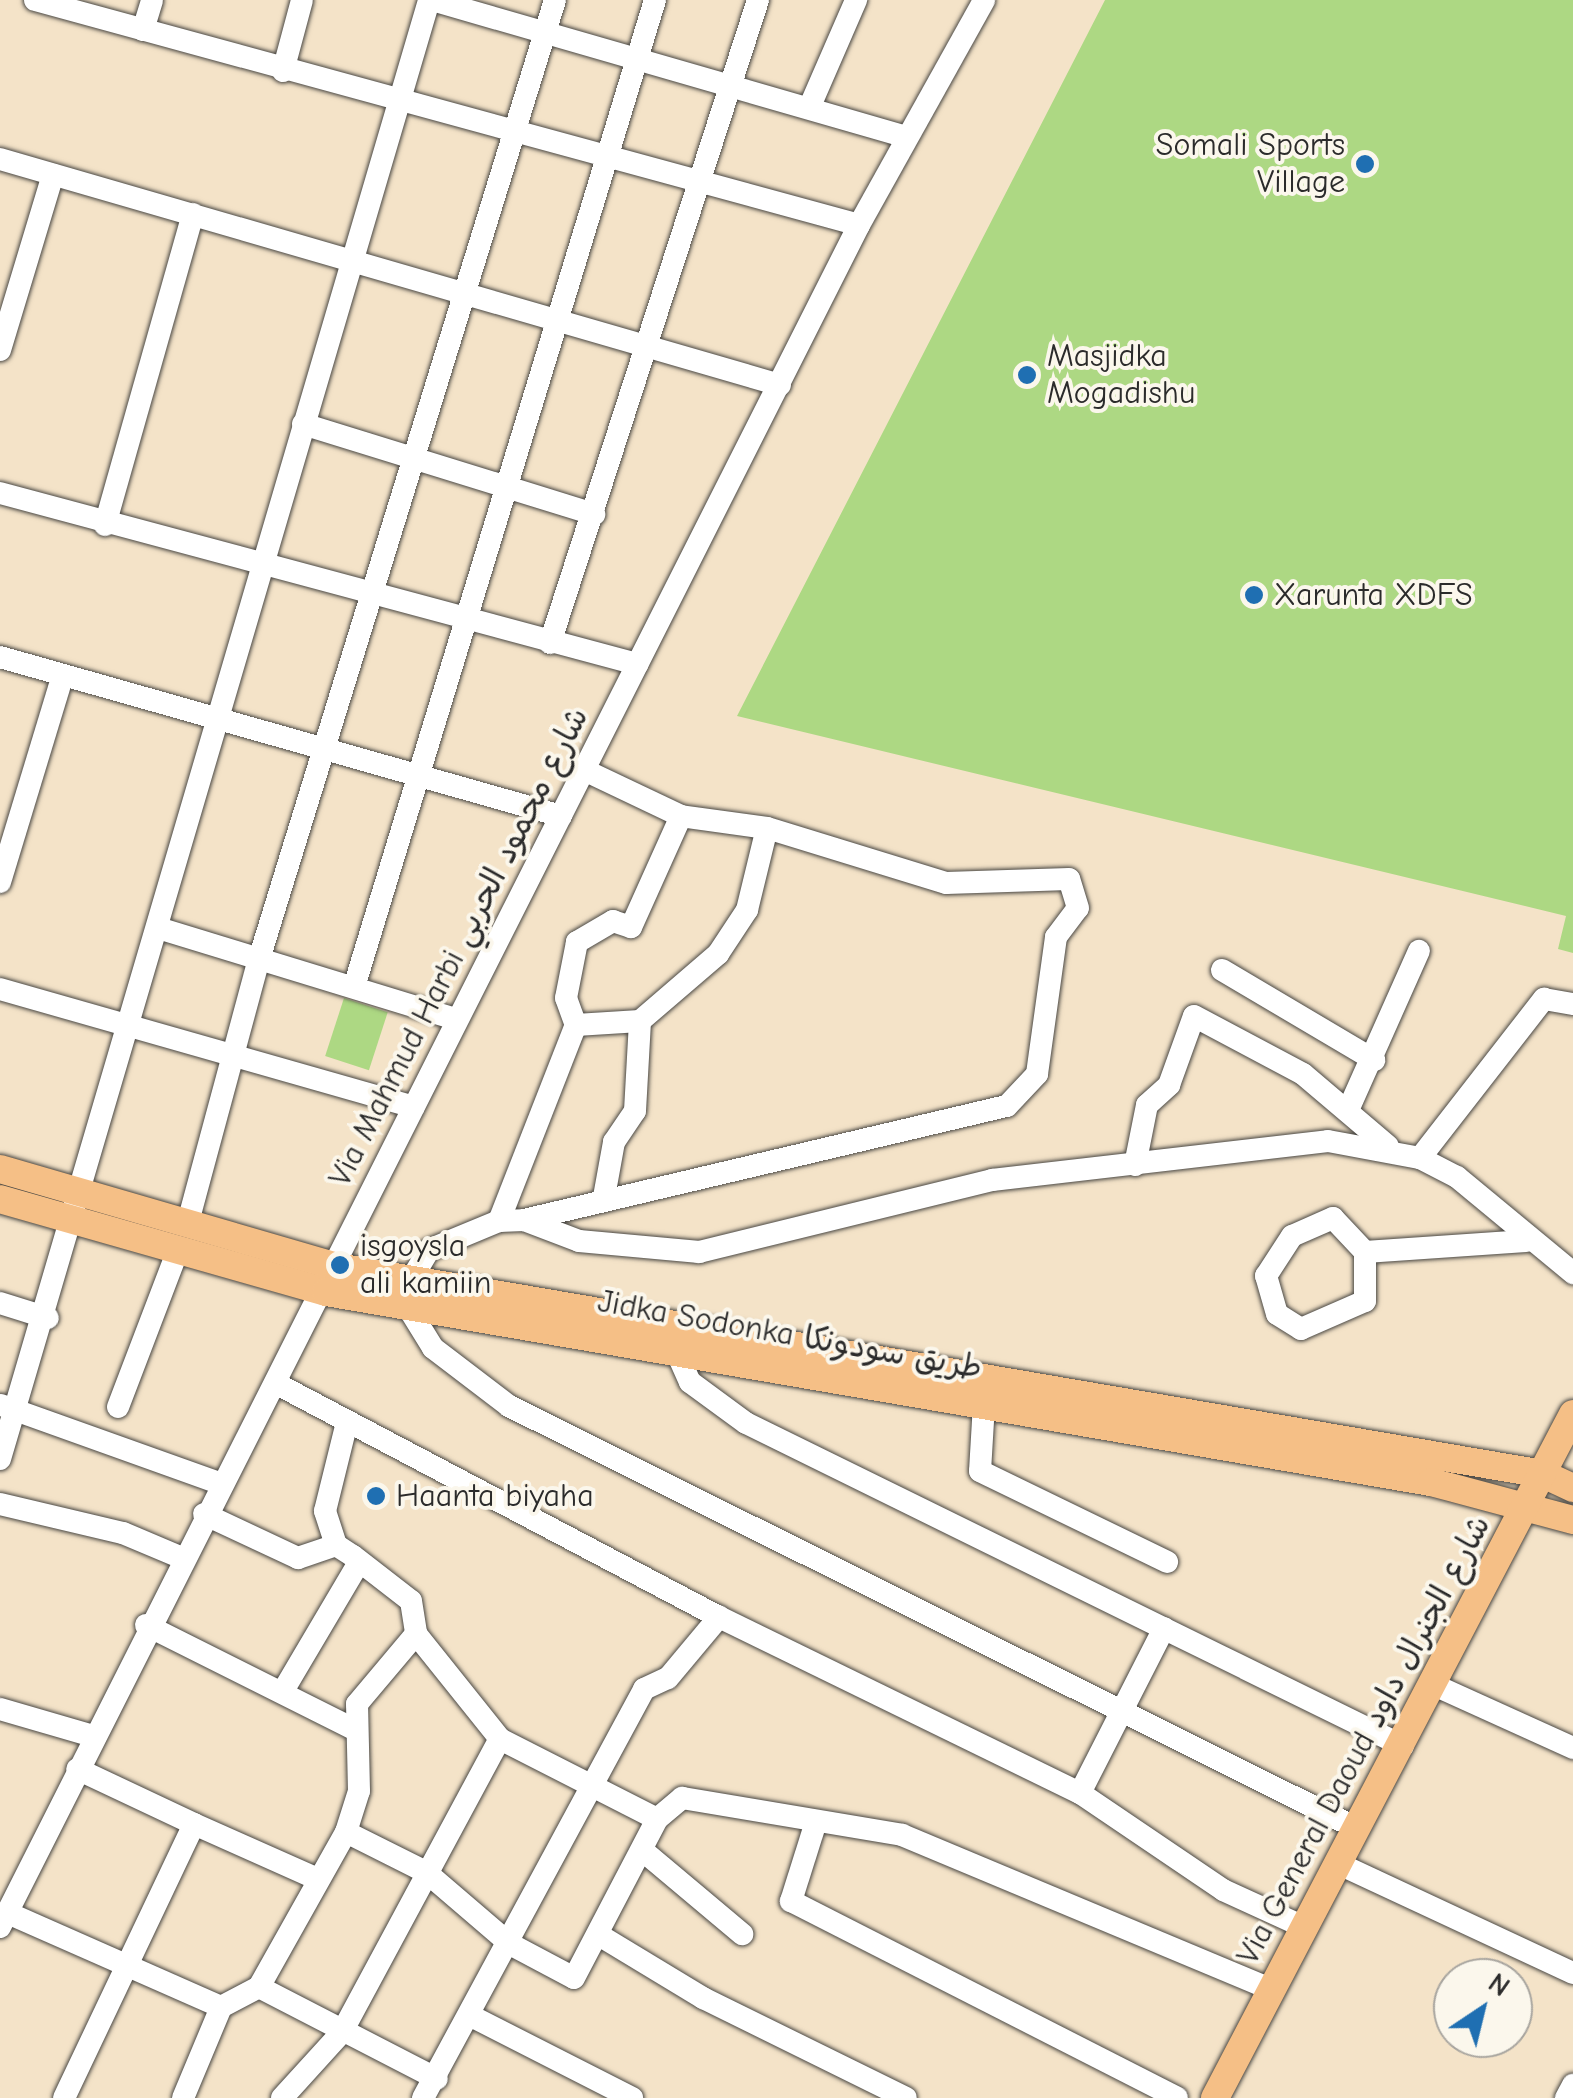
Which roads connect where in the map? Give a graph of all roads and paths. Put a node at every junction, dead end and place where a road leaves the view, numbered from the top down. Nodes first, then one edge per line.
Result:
1 (35, 0) edge
2 (152, 0) edge
3 (302, 0) edge
4 (430, 0) edge
5 (556, 0) edge
6 (655, 0) edge
7 (758, 0) edge
8 (856, 0) edge
9 (984, 0) edge
10 (544, 29) junction
11 (143, 30) junction
12 (638, 58) junction
13 (284, 72) junction
14 (727, 84) junction
15 (398, 98) junction
16 (810, 106) junction
17 (509, 128) junction
18 (906, 137) junction
19 (604, 151) junction
20 (0, 158) edge
21 (52, 175) junction
22 (697, 177) junction
23 (193, 214) junction
24 (859, 225) junction
25 (348, 260) junction
26 (463, 290) junction
27 (558, 317) junction
28 (646, 341) junction
29 (0, 350) edge
30 (780, 385) junction
31 (303, 424) junction
32 (412, 460) junction
33 (503, 486) junction
34 (0, 493) edge
35 (594, 514) junction
36 (105, 525) junction
37 (268, 568) junction
38 (373, 592) junction
39 (466, 620) junction
40 (550, 643) junction
41 (0, 657) edge
42 (637, 664) junction
43 (63, 674) junction
44 (222, 721) junction
45 (323, 748) junction
46 (584, 770) junction
47 (419, 775) junction
48 (561, 816) junction
49 (680, 816) junction
50 (767, 828) junction
51 (0, 882) edge
52 (158, 928) junction
53 (1419, 951) dead end
54 (260, 956) junction
55 (1222, 970) dead end
56 (354, 987) junction
57 (0, 989) edge
58 (1573, 1004) edge
59 (456, 1019) junction
60 (640, 1021) junction
61 (576, 1024) junction
62 (128, 1027) junction
63 (235, 1057) junction
64 (1374, 1060) junction
65 (414, 1107) junction
66 (1349, 1108) junction
67 (1412, 1158) junction
68 (1135, 1165) junction
69 (0, 1169) edge
70 (81, 1194) junction
71 (604, 1197) junction
72 (0, 1200) edge
73 (524, 1220) junction
74 (72, 1221) junction
75 (499, 1221) junction
76 (188, 1222) junction
77 (1526, 1241) junction
78 (178, 1250) junction
79 (1365, 1252) junction
80 (1573, 1273) edge
81 (332, 1279) junction
82 (408, 1289) junction
83 (0, 1304) edge
84 (48, 1318) junction
85 (810, 1346) junction
86 (676, 1354) junction
87 (806, 1374) junction
88 (277, 1384) junction
89 (984, 1404) junction
90 (7, 1407) edge
91 (118, 1407) dead end
92 (1573, 1414) edge
93 (346, 1426) junction
94 (0, 1459) edge
95 (1542, 1474) junction
96 (219, 1483) junction
97 (1573, 1488) edge
98 (1532, 1502) junction
99 (0, 1504) edge
100 (204, 1514) junction
101 (1573, 1520) edge
102 (336, 1545) junction
103 (180, 1556) junction
104 (1168, 1562) dead end
105 (358, 1564) junction
106 (719, 1617) junction
107 (146, 1625) junction
108 (1164, 1628) junction
109 (416, 1634) junction
110 (1432, 1684) junction
111 (283, 1691) junction
112 (0, 1709) edge
113 (1124, 1712) junction
114 (352, 1728) junction
115 (93, 1736) junction
116 (500, 1739) junction
117 (1402, 1746) junction
118 (1573, 1748) edge
119 (77, 1770) junction
120 (587, 1786) junction
121 (1080, 1792) junction
122 (657, 1820) junction
123 (194, 1824) junction
124 (815, 1825) junction
125 (1356, 1828) junction
126 (346, 1832) junction
127 (642, 1850) junction
128 (1337, 1863) junction
129 (426, 1872) junction
130 (313, 1877) junction
131 (4, 1920) edge
132 (1304, 1928) junction
133 (742, 1934) dead end
134 (599, 1935) junction
135 (510, 1944) junction
136 (131, 1960) junction
137 (1573, 1973) edge
138 (259, 1987) junction
139 (1270, 1988) junction
140 (221, 2007) junction
141 (471, 2016) junction
142 (342, 2032) junction
143 (1573, 2084) edge
144 (430, 2089) edge
145 (64, 2098) edge
146 (184, 2098) edge
147 (282, 2098) edge
148 (632, 2098) edge
149 (906, 2098) edge
150 (1177, 2098) edge
151 (1215, 2098) edge
152 (1566, 2098) edge

1 - 11 street
2 - 11 street
3 - 13 street
4 - 10 street
4 - 15 street
5 - 10 street
6 - 12 street
7 - 14 street
8 - 16 street
9 - 18 street, Via Mahmud Harbi شارع محمود الحربي
10 - 12 street
10 - 17 street
11 - 13 street
12 - 14 street
12 - 19 street
13 - 15 street
14 - 16 street
14 - 22 street
15 - 17 street
15 - 25 street
16 - 18 street
17 - 19 street
17 - 26 street
18 - 24 street, Via Mahmud Harbi شارع محمود الحربي
19 - 22 street
19 - 27 street
20 - 21 street
21 - 23 street
21 - 29 street
22 - 24 street
22 - 28 street
23 - 25 street
23 - 36 street
24 - 30 street, Via Mahmud Harbi شارع محمود الحربي
25 - 26 street
25 - 31 street
26 - 27 street
26 - 32 street
27 - 28 street
27 - 33 street
28 - 30 street
28 - 35 street
30 - 42 street, Via Mahmud Harbi شارع محمود الحربي
31 - 32 street
31 - 37 street
32 - 33 street
32 - 38 street
33 - 35 street
33 - 39 street
34 - 36 street
35 - 40 street
36 - 37 street
37 - 38 street
37 - 44 street
38 - 39 street
38 - 45 street
39 - 40 street
39 - 47 street
40 - 42 street
41 - 43 street
42 - 46 street, Via Mahmud Harbi شارع محمود الحربي
43 - 44 street
43 - 51 street
44 - 45 street
44 - 52 street
45 - 47 street
45 - 54 street
46 - 48 street, Via Mahmud Harbi شارع محمود الحربي
46 - 49 street
47 - 48 street
47 - 56 street
48 - 59 street, Via Mahmud Harbi شارع محمود الحربي
49 - 50 street
49 - 61 street
50 - 60 street
50 - 71 street
52 - 54 street
52 - 62 street
53 - 64 street
54 - 56 street
54 - 63 street
55 - 64 street
56 - 59 street
57 - 62 street
58 - 67 street
59 - 65 street, Via Mahmud Harbi شارع محمود الحربي
60 - 61 street
60 - 71 street
61 - 75 street
62 - 63 street
62 - 70 street
63 - 65 street
63 - 76 street
64 - 66 street
65 - 81 street, Via Mahmud Harbi شارع محمود الحربي
66 - 67 street
66 - 68 street
67 - 68 street
67 - 77 street
68 - 73 street
69 - 70 main road, Jidka Sodonka طريق سودونكا
70 - 74 street
70 - 76 main road, Jidka Sodonka طريق سودونكا
71 - 73 street
72 - 74 main road, Jidka Sodonka طريق سودونكا
73 - 75 street
74 - 78 main road, Jidka Sodonka طريق سودونكا
74 - 84 street
75 - 82 street
76 - 81 main road, Jidka Sodonka طريق سودونكا
77 - 79 street
77 - 80 street
78 - 81 main road, Jidka Sodonka طريق سودونكا
78 - 91 street
79 - 79 street
81 - 82 main road, Jidka Sodonka طريق سودونكا
81 - 88 street, Via Mahmud Harbi شارع محمود الحربي
82 - 85 main road, Jidka Sodonka طريق سودونكا
82 - 86 main road, Jidka Sodonka طريق سودونكا
82 - 113 street
83 - 84 street
84 - 90 street
85 - 87 main road
85 - 95 main road, Jidka Sodonka طريق سودونكا
86 - 87 main road, Jidka Sodonka طريق سودونكا
86 - 108 street
87 - 89 main road, Jidka Sodonka طريق سودونكا
88 - 93 street
88 - 96 street, Via Mahmud Harbi شارع محمود الحربي
89 - 98 main road, Jidka Sodonka طريق سودونكا
89 - 104 street
90 - 94 street
90 - 96 street
92 - 95 main road, Via General Daoud شارع الجنرال داود
93 - 102 street
93 - 106 street
95 - 97 main road, Jidka Sodonka طريق سودونكا
95 - 98 main road, Via General Daoud شارع الجنرال داود
96 - 100 street, Via Mahmud Harbi شارع محمود الحربي
98 - 101 main road, Jidka Sodonka طريق سودونكا
98 - 110 main road, Via General Daoud شارع الجنرال داود
99 - 103 street
100 - 102 street
100 - 103 street, Via Mahmud Harbi شارع محمود الحربي
102 - 105 street
103 - 107 street, Via Mahmud Harbi شارع محمود الحربي
105 - 109 street
105 - 111 street
106 - 120 street
106 - 121 street
107 - 111 street
107 - 115 street, Via Mahmud Harbi شارع محمود الحربي
108 - 113 street
108 - 117 street
109 - 114 street
109 - 116 street
110 - 117 main road, Via General Daoud شارع الجنرال داود
110 - 118 street
111 - 114 street
112 - 115 street
113 - 121 street
113 - 125 street
114 - 126 street
115 - 119 street, Via Mahmud Harbi شارع محمود الحربي
116 - 120 street
116 - 129 street
117 - 125 main road, Via General Daoud شارع الجنرال داود
119 - 123 street
119 - 131 street, Via Mahmud Harbi شارع محمود الحربي
120 - 122 street
120 - 135 street
121 - 132 street
122 - 124 street
122 - 127 street
123 - 130 street
123 - 136 street
124 - 139 street
124 - 150 street
125 - 128 main road, Via General Daoud شارع الجنرال داود
126 - 129 street
126 - 130 street
127 - 133 street
127 - 134 street
128 - 132 main road, Via General Daoud شارع الجنرال داود
128 - 137 street
129 - 135 street
129 - 142 street
130 - 138 street
131 - 136 street
132 - 139 main road, Via General Daoud شارع الجنرال داود
134 - 135 street
134 - 149 street
135 - 141 street
136 - 140 street
136 - 145 street
138 - 140 street
138 - 142 street
139 - 151 main road, Via General Daoud شارع الجنرال داود
140 - 146 street
141 - 144 street
141 - 148 street
142 - 144 street
142 - 147 street
143 - 152 street

